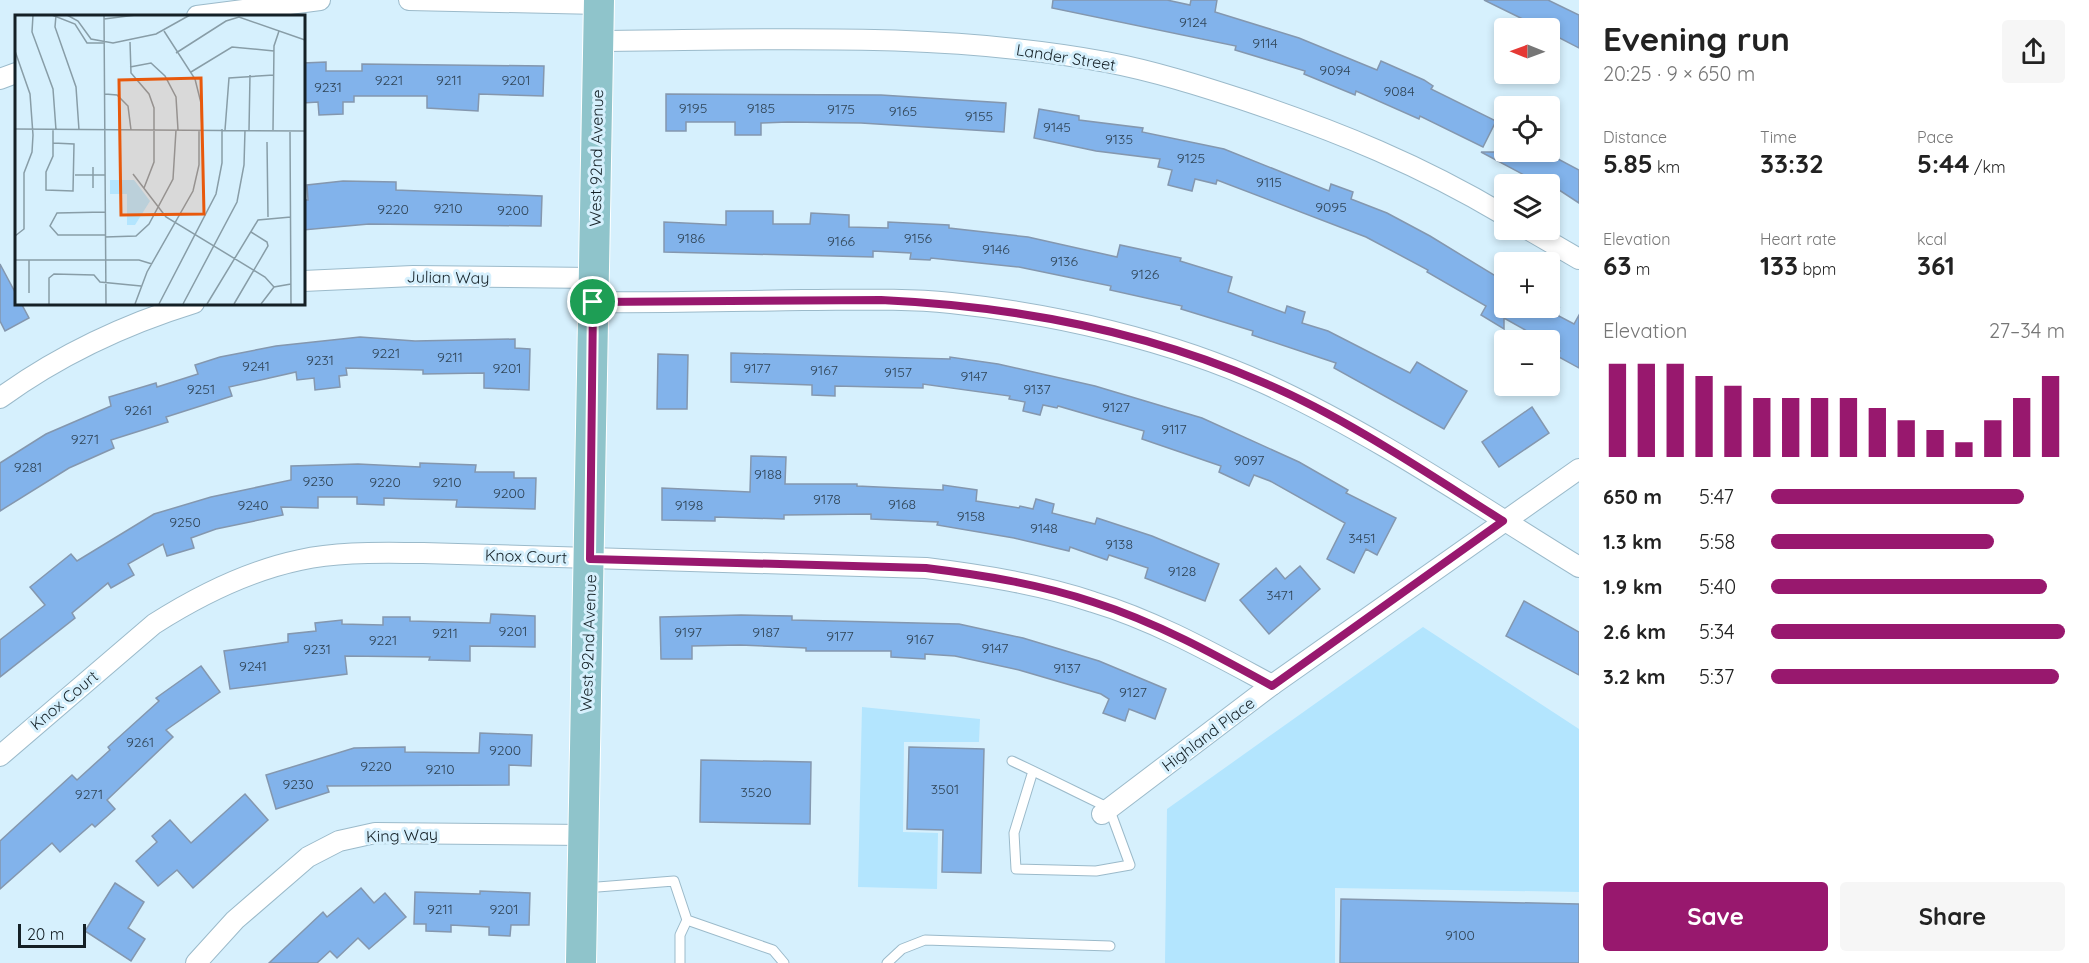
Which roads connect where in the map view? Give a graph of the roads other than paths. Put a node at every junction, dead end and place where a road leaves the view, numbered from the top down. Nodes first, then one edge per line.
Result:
1 (320, 0) edge
2 (409, 0) edge
3 (599, 2) edge
4 (205, 15) edge
5 (599, 41) junction
6 (15, 72) edge
7 (0, 79) edge
8 (1494, 210) edge
9 (1546, 240) edge
10 (1579, 259) edge
11 (304, 281) edge
12 (593, 290) junction
13 (191, 304) edge
14 (0, 398) edge
15 (1579, 469) edge
16 (1503, 521) junction
17 (590, 559) junction
18 (1579, 567) edge
19 (1272, 686) junction
20 (0, 756) edge
21 (1012, 760) dead end
22 (1033, 771) junction
23 (1105, 811) junction
24 (584, 835) junction
25 (582, 888) junction
26 (687, 920) junction
27 (1110, 946) dead end
28 (196, 963) edge
29 (581, 963) edge
30 (680, 963) edge
31 (784, 963) edge
32 (887, 963) edge

1 - 4 street
2 - 3 street
3 - 5 main road, West 92nd Avenue
5 - 8 street, Lander Street
5 - 12 main road, West 92nd Avenue
6 - 7 street
9 - 10 street
11 - 12 street, Julian Way
12 - 16 street, Julian Way
12 - 17 main road, West 92nd Avenue
13 - 14 street
15 - 16 street, Highland Place
16 - 18 street, Julian Way
16 - 19 street, Highland Place
17 - 19 street, Knox Court
17 - 20 street, Knox Court
17 - 24 main road, West 92nd Avenue
19 - 23 street, Highland Place
21 - 22 lane
22 - 23 lane
22 - 23 lane
24 - 25 main road, West 92nd Avenue
24 - 28 street, King Way
25 - 26 lane
25 - 29 main road, West 92nd Avenue
26 - 30 lane
26 - 31 lane
27 - 32 lane

